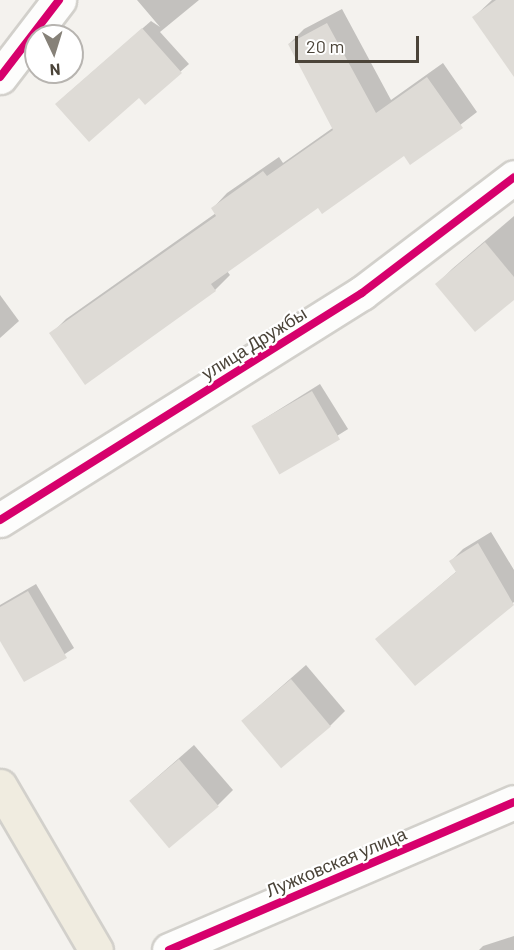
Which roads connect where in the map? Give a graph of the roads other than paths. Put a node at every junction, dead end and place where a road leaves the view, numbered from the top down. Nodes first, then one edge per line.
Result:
1 (59, 0) edge
2 (0, 77) edge
3 (514, 177) edge
4 (0, 520) edge
5 (0, 786) edge
6 (514, 802) edge
7 (96, 950) edge
8 (169, 950) edge

1 - 2 street
3 - 4 street, улица Дружбы
5 - 7 highway
6 - 8 street, Лужковская улица

